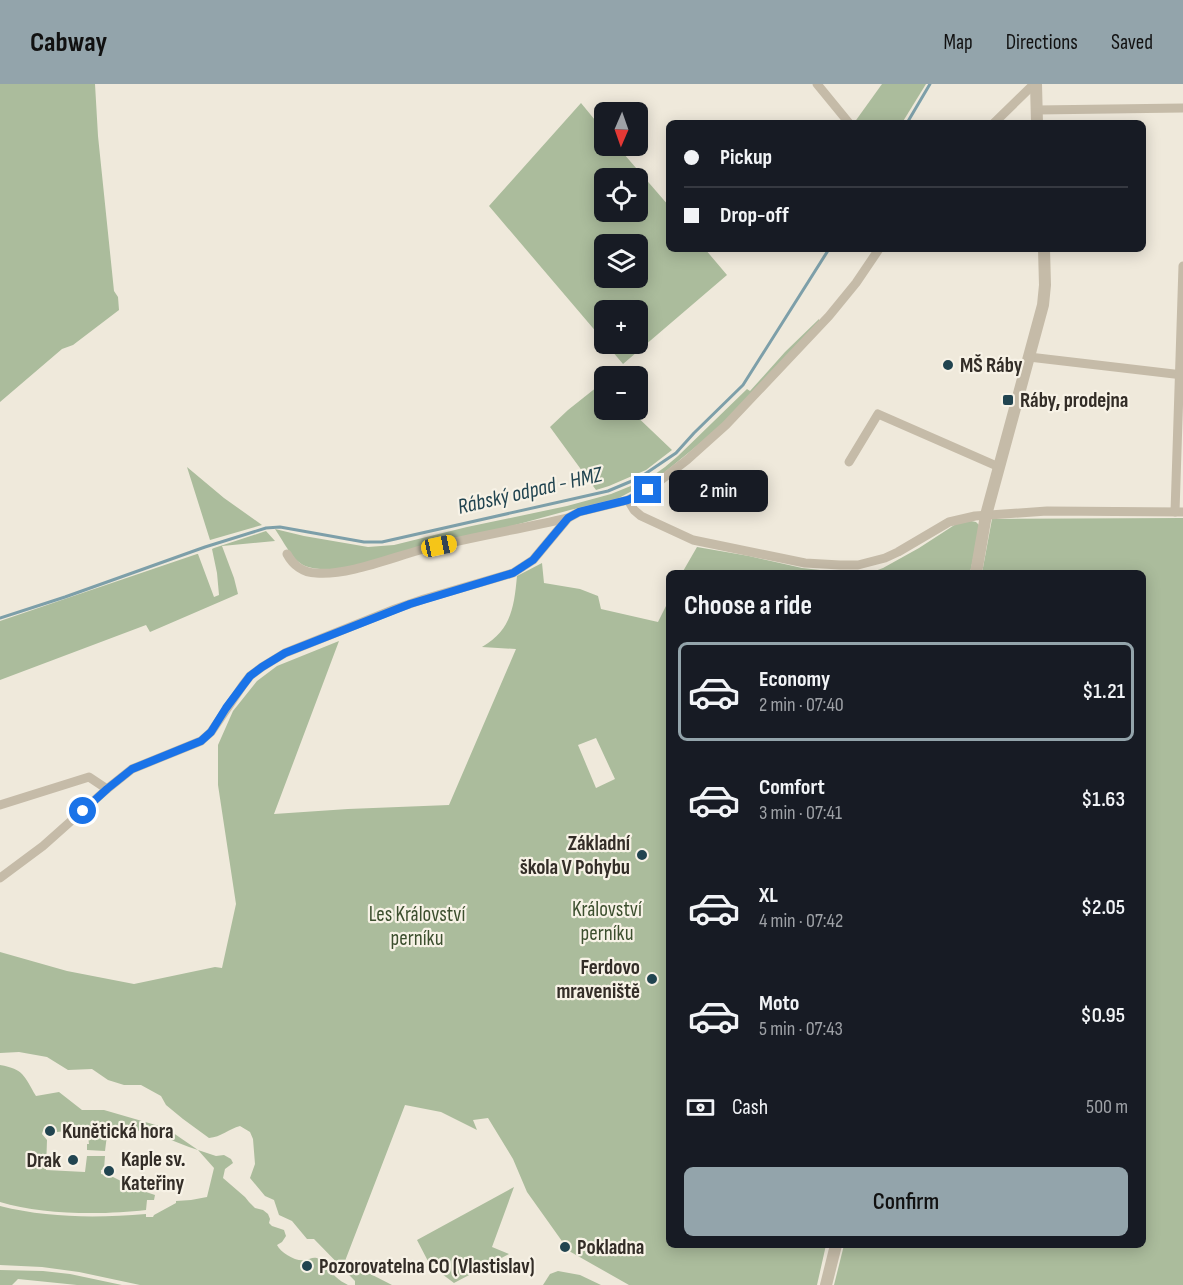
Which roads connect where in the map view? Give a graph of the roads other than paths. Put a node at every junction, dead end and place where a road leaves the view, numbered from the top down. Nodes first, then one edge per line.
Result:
1 (817, 84) edge
2 (1035, 84) edge
3 (1183, 108) edge
4 (1037, 117) edge
5 (847, 120) edge
6 (997, 120) edge
7 (877, 252) edge
8 (1044, 252) edge
9 (1183, 266) edge
10 (1029, 357) junction
11 (1181, 375) edge
12 (849, 462) dead end
13 (999, 467) junction
14 (628, 500) junction
15 (1179, 512) edge
16 (986, 515) junction
17 (568, 518) junction
18 (286, 554) dead end
19 (977, 570) edge
20 (107, 789) junction
21 (0, 805) edge
22 (0, 878) edge
23 (835, 1248) edge
24 (826, 1285) edge

1 - 5 street
2 - 4 street
2 - 6 street
3 - 4 street
7 - 14 street
8 - 10 street
9 - 11 street
10 - 11 street
10 - 13 street
11 - 15 street
12 - 13 street
13 - 16 street
14 - 16 street
14 - 17 street
15 - 16 street
16 - 19 street
17 - 18 street
17 - 20 street
20 - 21 street
20 - 22 street
23 - 24 street

